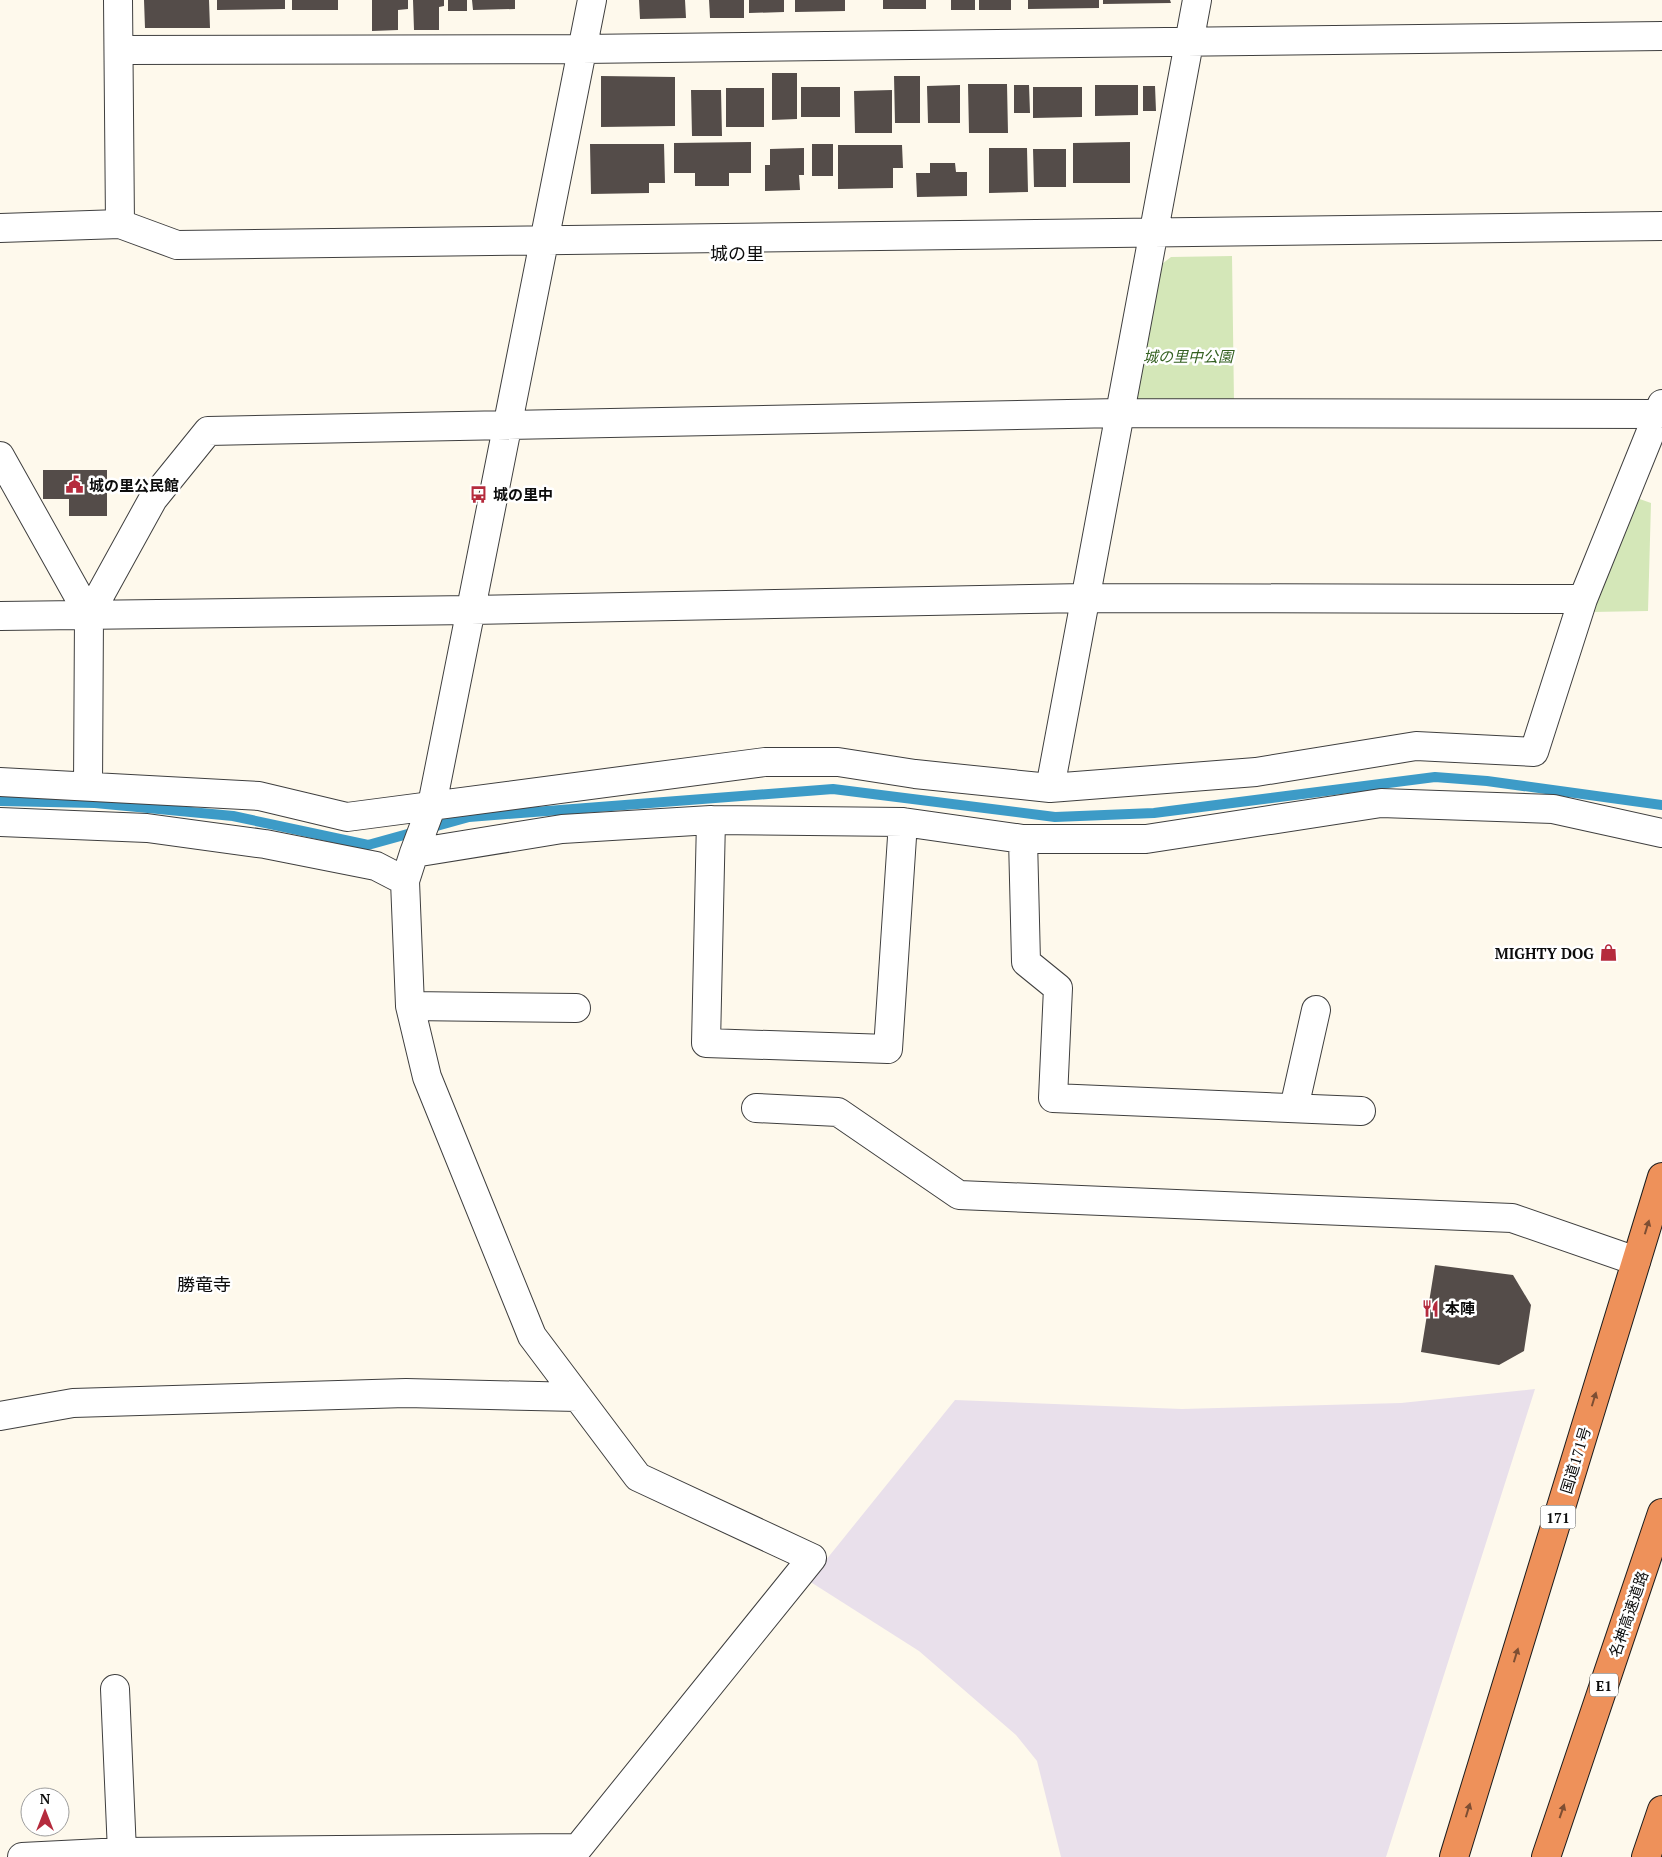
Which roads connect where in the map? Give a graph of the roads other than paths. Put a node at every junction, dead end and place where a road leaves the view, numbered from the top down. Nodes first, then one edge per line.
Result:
1 (118, 0) edge
2 (592, 0) edge
3 (1197, 0) edge
4 (1662, 36) edge
5 (1190, 41) junction
6 (582, 49) junction
7 (119, 50) junction
8 (120, 224) junction
9 (1662, 226) edge
10 (0, 228) edge
11 (1154, 233) junction
12 (544, 239) junction
13 (1660, 409) edge
14 (1120, 413) junction
15 (508, 426) junction
16 (0, 456) edge
17 (1085, 598) junction
18 (1584, 599) junction
19 (471, 610) junction
20 (89, 615) junction
21 (0, 616) edge
22 (0, 782) edge
23 (88, 786) junction
24 (1050, 788) junction
25 (432, 805) junction
26 (711, 820) junction
27 (0, 822) edge
28 (903, 822) junction
29 (1662, 833) edge
30 (1023, 839) junction
31 (414, 853) junction
32 (406, 881) junction
33 (410, 1006) junction
34 (576, 1008) dead end
35 (1316, 1010) dead end
36 (756, 1108) dead end
37 (1294, 1108) junction
38 (1361, 1111) dead end
39 (1662, 1177) edge
40 (1636, 1261) junction
41 (578, 1397) junction
42 (0, 1416) edge
43 (1662, 1512) edge
44 (115, 1688) dead end
45 (1662, 1810) edge
46 (1662, 1816) edge
47 (122, 1852) junction
48 (18, 1857) edge
49 (1454, 1857) edge
50 (1546, 1857) edge
51 (1647, 1857) edge

1 - 7 street
2 - 6 street
3 - 5 street
4 - 5 street
5 - 6 street
5 - 11 street
6 - 7 street
6 - 12 street
7 - 8 street
8 - 10 street
8 - 12 street
9 - 11 street
11 - 12 street
11 - 14 street
12 - 15 street
13 - 14 street
13 - 18 street
14 - 15 street
14 - 17 street
15 - 19 street
15 - 20 street
16 - 20 street
17 - 18 street
17 - 19 street
17 - 24 street
18 - 24 street
19 - 20 street
19 - 25 street
20 - 21 street
20 - 23 street
22 - 23 street
23 - 25 street
24 - 25 street
25 - 31 street
26 - 28 street
26 - 28 street
26 - 31 street
27 - 32 street
28 - 30 street
29 - 30 street
30 - 37 street
31 - 32 street
32 - 33 street
33 - 34 street
33 - 41 street
35 - 37 street
36 - 40 street
37 - 38 street
40 -> 39 highway, 国道171号 / 171
49 -> 40 highway, 国道171号 / 171
41 - 42 street
41 - 47 street
50 -> 43 highway, 名神高速道路 / E1
44 - 47 street
45 - 51 highway
46 - 51 highway
47 - 48 street

